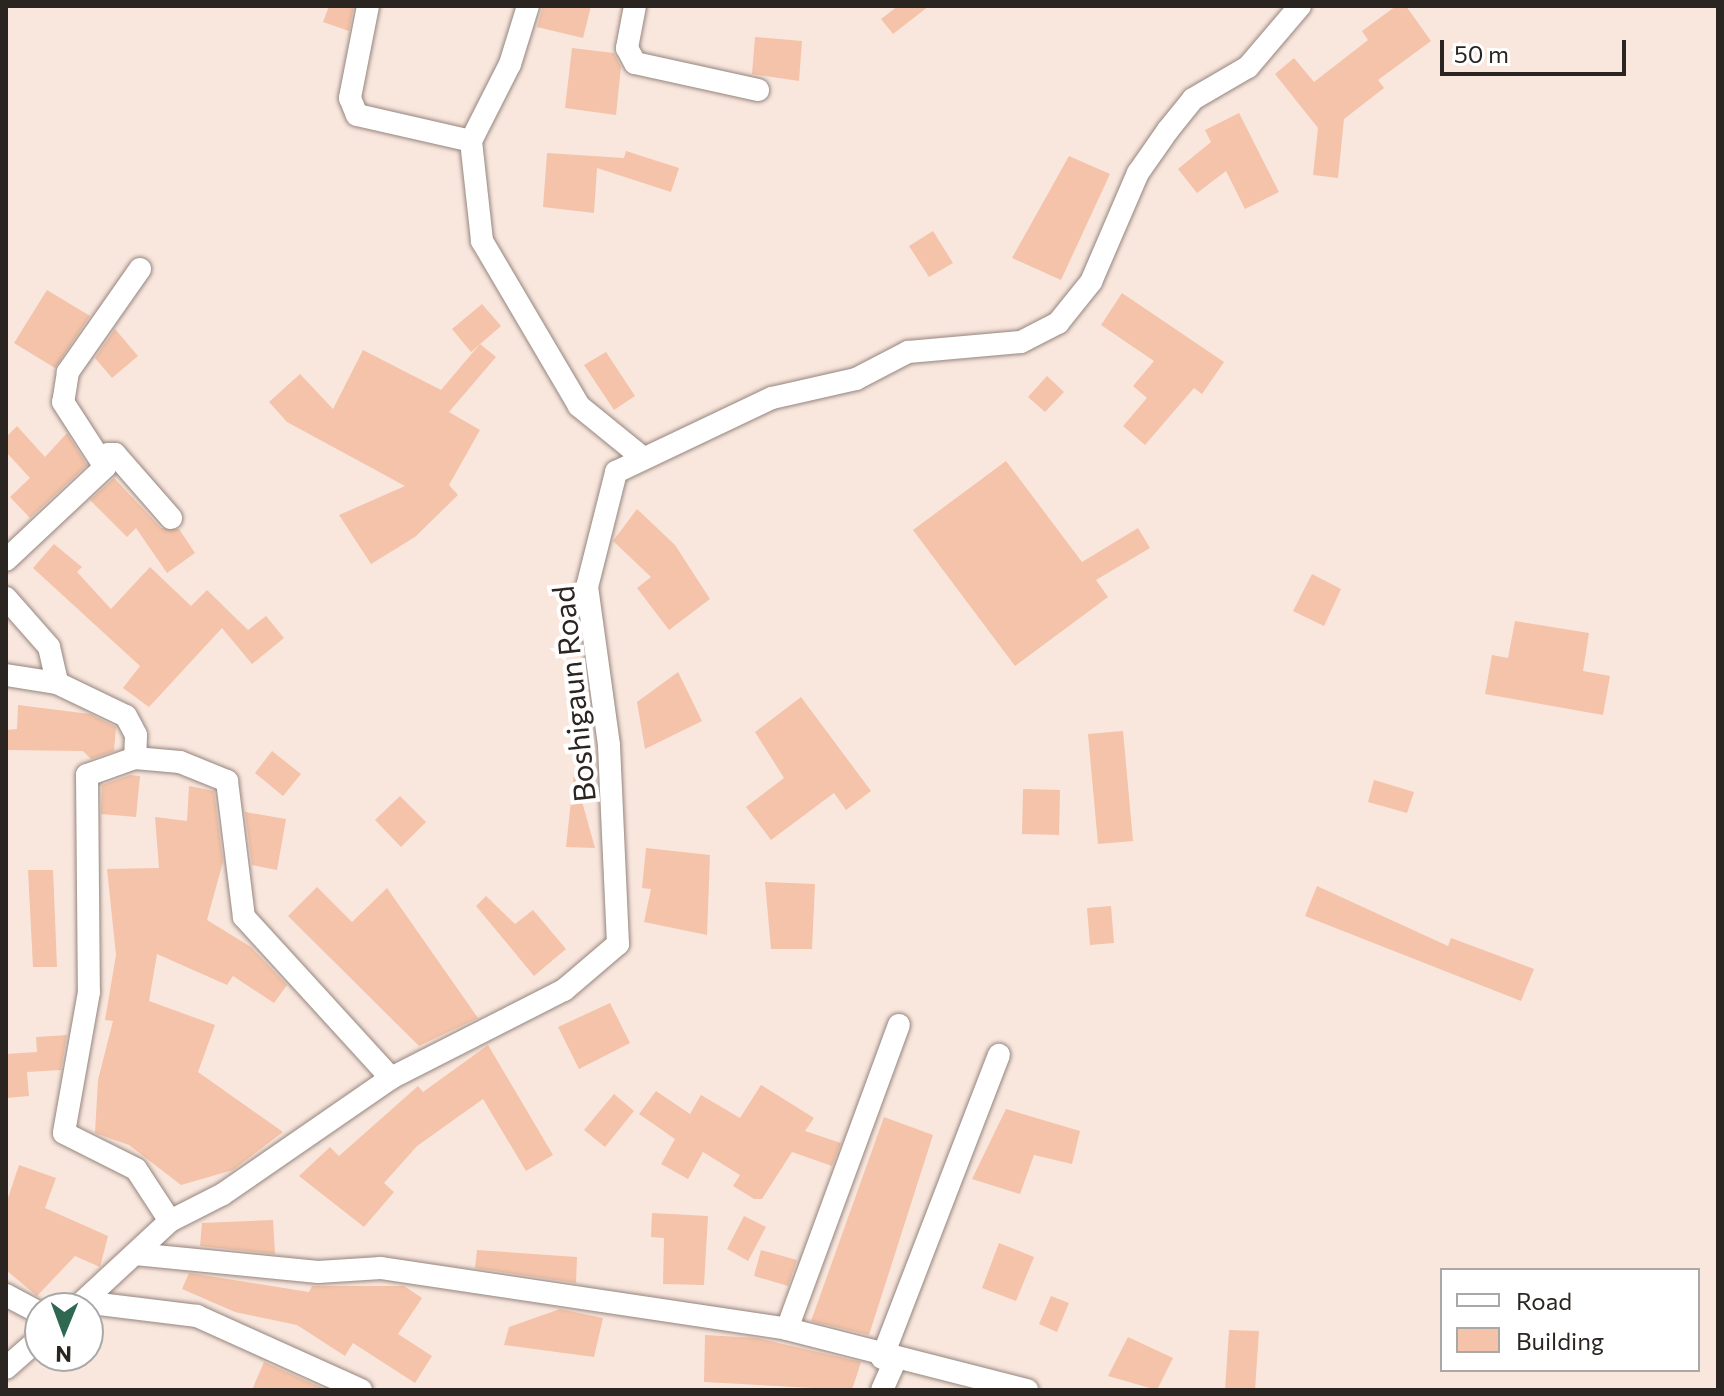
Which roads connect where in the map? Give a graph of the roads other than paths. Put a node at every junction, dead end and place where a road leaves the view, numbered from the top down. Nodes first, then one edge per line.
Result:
1 (368, 6) edge
2 (528, 6) edge
3 (635, 6) edge
4 (1300, 6) edge
5 (758, 90) dead end
6 (471, 141) junction
7 (140, 269) dead end
8 (643, 458) junction
9 (105, 467) junction
10 (171, 518) dead end
11 (6, 560) edge
12 (6, 598) edge
13 (6, 675) edge
14 (57, 683) junction
15 (135, 758) junction
16 (899, 1025) dead end
17 (999, 1055) dead end
18 (391, 1078) junction
19 (170, 1221) junction
20 (135, 1254) junction
21 (93, 1292) edge
22 (6, 1295) edge
23 (24, 1305) edge
24 (104, 1307) edge
25 (787, 1329) junction
26 (24, 1352) edge
27 (889, 1359) junction
28 (6, 1368) edge
29 (361, 1390) edge
30 (882, 1390) edge
31 (900, 1390) edge
32 (1027, 1390) edge

1 - 6 street
2 - 6 street
3 - 5 street
4 - 8 street, Boshigaun Road
6 - 8 street
7 - 9 street
8 - 18 street, Boshigaun Road
9 - 10 street
9 - 11 street
12 - 14 street
13 - 14 street
14 - 15 street
15 - 18 street
15 - 19 street
16 - 25 street
17 - 27 street
18 - 19 street, Boshigaun Road
19 - 20 street, Boshigaun Road
20 - 21 street, Boshigaun Road
20 - 25 street
22 - 23 street
24 - 29 street
25 - 27 street
26 - 28 street
27 - 30 street
27 - 31 street
27 - 32 street

